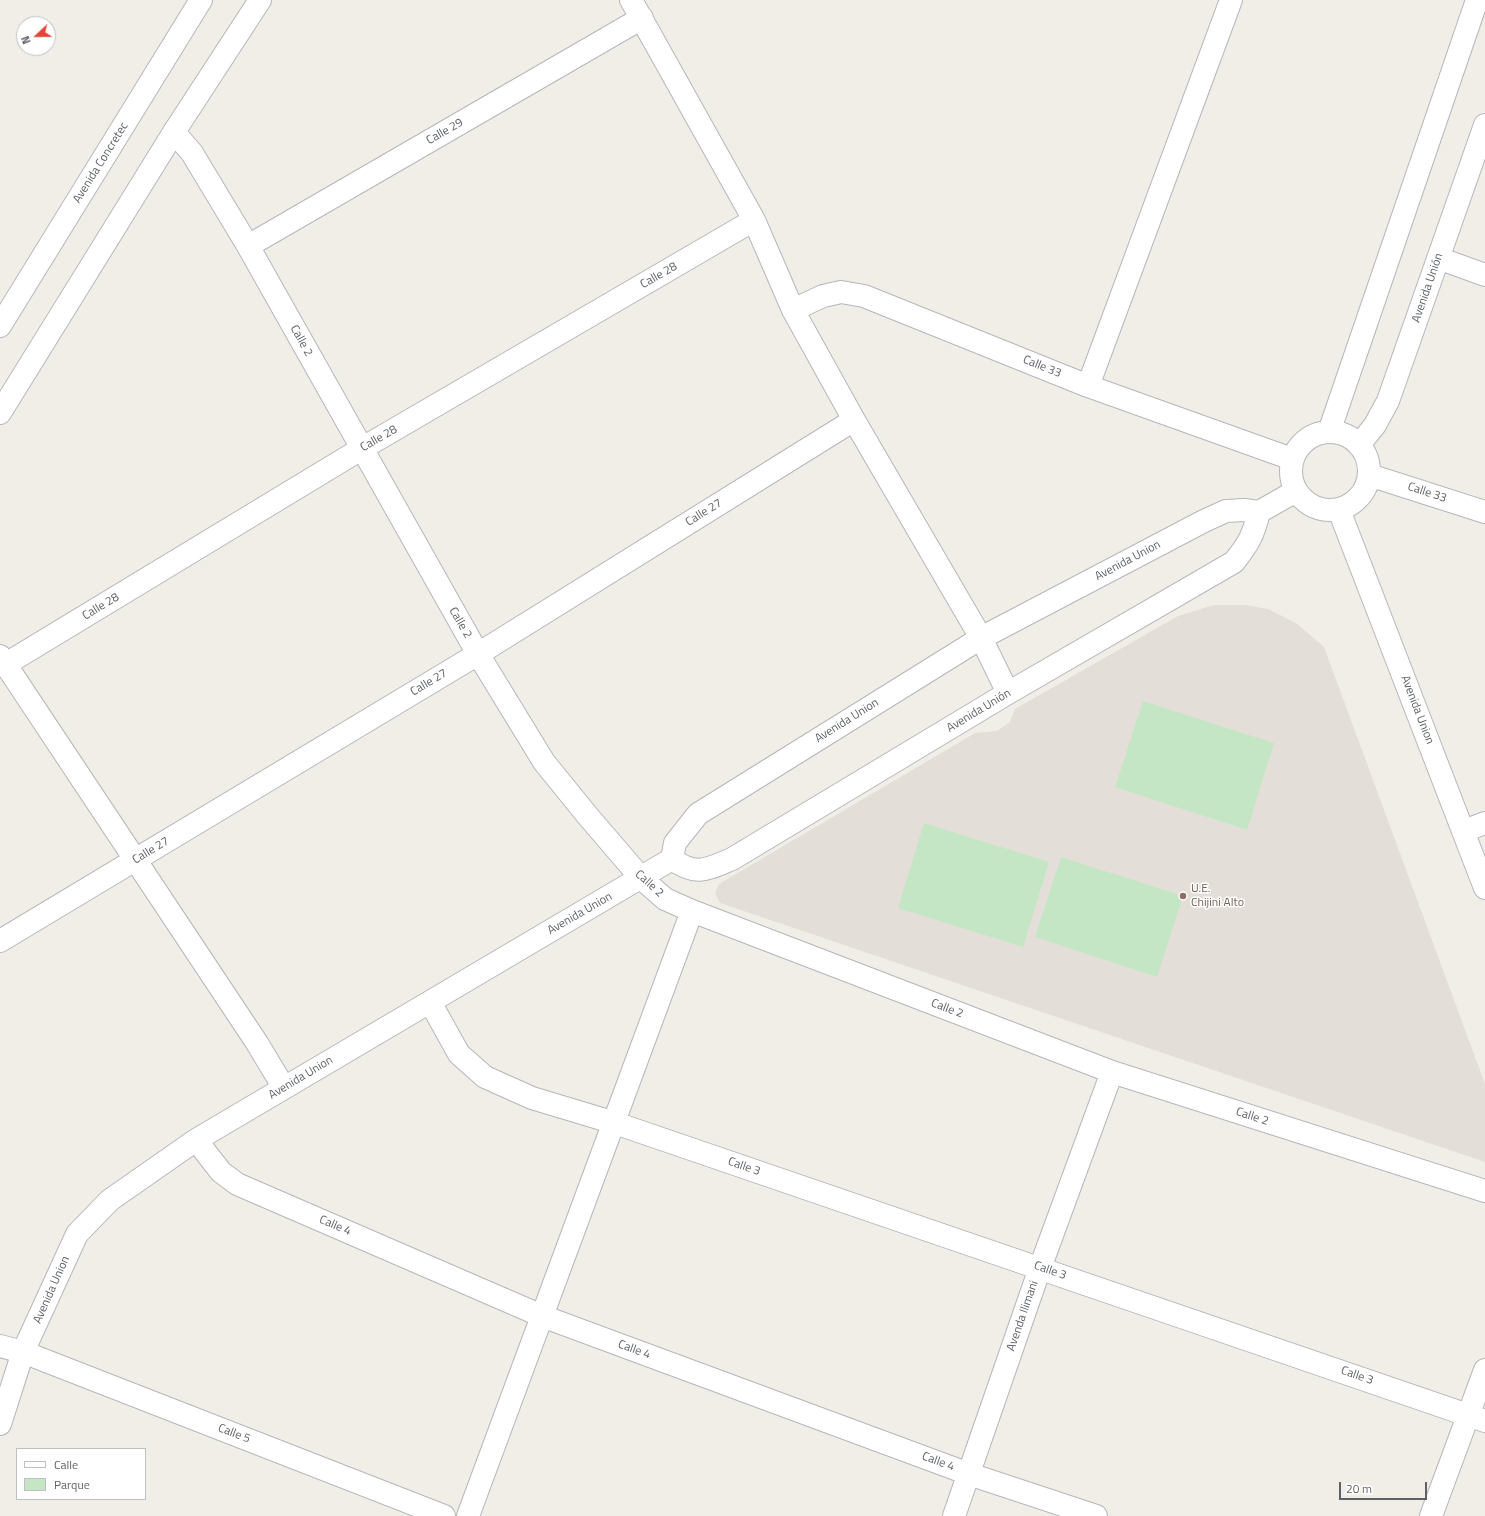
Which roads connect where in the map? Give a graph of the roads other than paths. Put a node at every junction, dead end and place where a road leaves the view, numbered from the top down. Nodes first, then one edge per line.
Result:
1 (201, 0) edge
2 (260, 0) edge
3 (1231, 0) edge
4 (1476, 0) edge
5 (636, 9) edge
6 (1485, 125) edge
7 (174, 132) junction
8 (754, 220) junction
9 (248, 246) junction
10 (1438, 258) junction
11 (1485, 274) edge
12 (793, 310) junction
13 (0, 326) edge
14 (1088, 386) junction
15 (0, 413) edge
16 (854, 420) junction
17 (1329, 432) junction
18 (1359, 445) junction
19 (361, 449) junction
20 (1292, 459) junction
21 (1369, 475) junction
22 (1296, 492) junction
23 (1339, 510) junction
24 (1259, 512) junction
25 (1485, 512) edge
26 (981, 638) junction
27 (478, 654) junction
28 (3, 660) edge
29 (1008, 693) junction
30 (1485, 822) edge
31 (1464, 831) junction
32 (672, 859) junction
33 (136, 860) junction
34 (641, 878) junction
35 (1485, 888) edge
36 (692, 911) junction
37 (0, 941) edge
38 (430, 1002) junction
39 (1112, 1072) junction
40 (284, 1088) junction
41 (615, 1123) junction
42 (196, 1140) junction
43 (1485, 1191) edge
44 (1040, 1268) junction
45 (542, 1316) junction
46 (0, 1346) edge
47 (23, 1352) junction
48 (1485, 1370) edge
49 (1477, 1418) edge
50 (0, 1424) edge
51 (969, 1474) junction
52 (444, 1516) edge
53 (468, 1516) edge
54 (954, 1516) edge
55 (1096, 1516) edge
56 (1431, 1516) edge

1 - 13 street, Avenida Concretec
2 - 7 street
3 - 14 street
4 - 17 street
5 - 8 street
5 - 9 street, Calle 29
6 - 10 street, Avenida Unión
7 - 9 street, Calle 2
7 - 15 street
8 - 12 street
8 - 19 street, Calle 28
9 - 19 street, Calle 2
10 - 11 street
10 - 18 street, Avenida Unión
12 - 14 street, Calle 33
12 - 16 street
14 - 20 street, Calle 33
16 - 26 street
16 - 27 street, Calle 27
17 - 18 street
17 - 20 street
18 - 21 street
19 - 27 street, Calle 2
19 - 28 street, Calle 28
20 - 22 street
21 - 23 street
21 - 25 street, Calle 33
22 - 23 street
22 - 24 street
23 - 31 street, Avenida Union
24 - 26 street, Avenida Union
24 - 29 street, Avenida Unión
26 - 29 street
26 - 32 street, Avenida Union
27 - 33 street, Calle 27
27 - 34 street, Calle 2
28 - 33 street
29 - 32 street, Avenida Unión
30 - 31 street
31 - 35 street, Avenida Union
32 - 34 street, Avenida Union
33 - 37 street, Calle 27
33 - 40 street
34 - 36 street, Calle 2
34 - 38 street, Avenida Union
36 - 39 street, Calle 2
36 - 41 street
38 - 40 street, Avenida Union
38 - 41 street, Calle 3
39 - 43 street, Calle 2
39 - 44 street, Avenda Ilimani
40 - 42 street, Avenida Union
41 - 44 street, Calle 3
41 - 45 street
42 - 45 street, Calle 4
42 - 47 street, Avenida Union
44 - 49 street, Calle 3
44 - 51 street, Avenda Ilimani
45 - 51 street, Calle 4
45 - 53 street
46 - 47 street, Calle 5
47 - 50 street, Avenida Union
47 - 52 street, Calle 5
48 - 49 street
49 - 56 street
51 - 54 street, Avenda Ilimani
51 - 55 street, Calle 4

